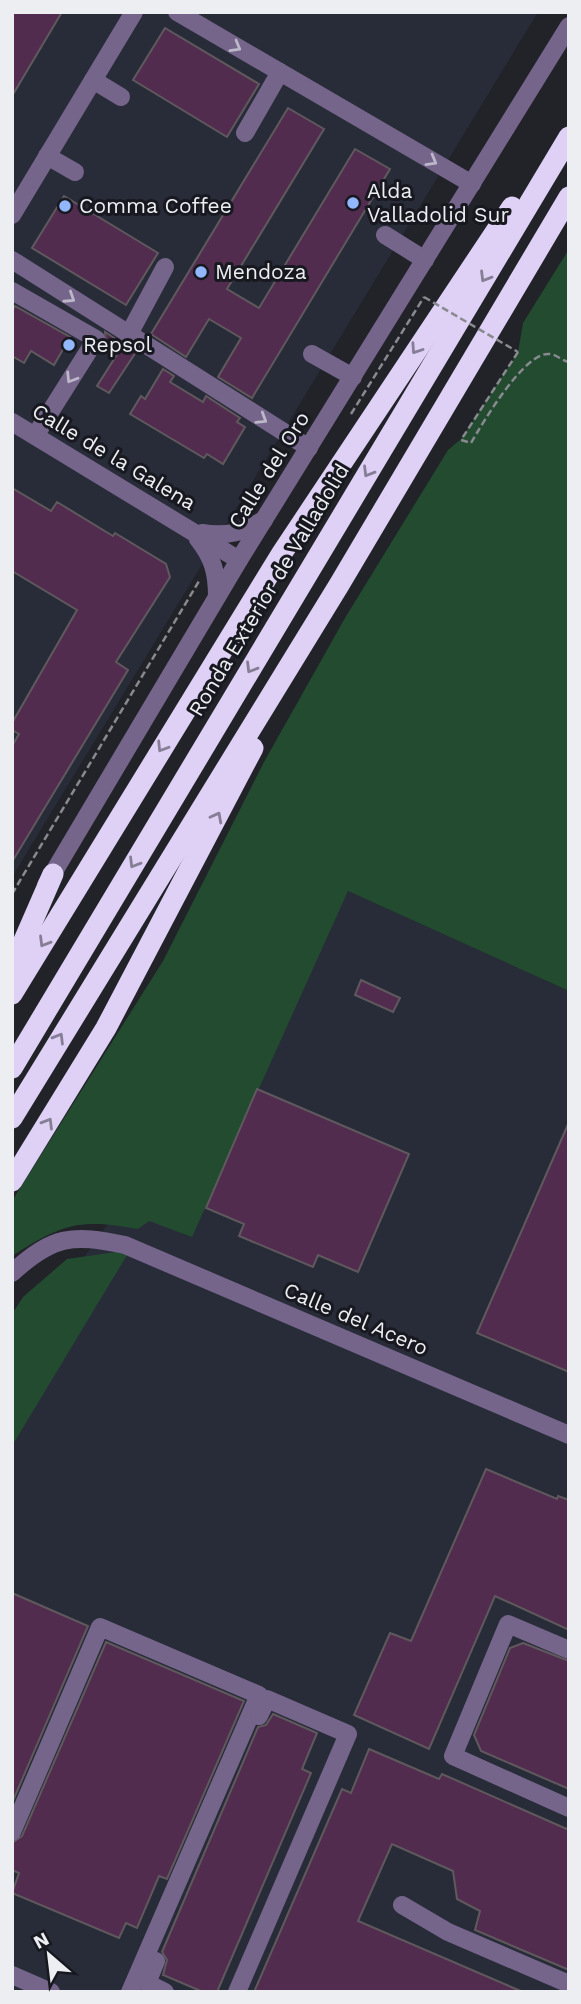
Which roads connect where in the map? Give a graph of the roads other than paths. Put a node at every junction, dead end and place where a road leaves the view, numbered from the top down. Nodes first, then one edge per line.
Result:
1 (134, 12) edge
2 (177, 12) edge
3 (569, 26) edge
4 (280, 72) junction
5 (93, 80) junction
6 (121, 97) dead end
7 (245, 133) dead end
8 (569, 137) edge
9 (47, 156) junction
10 (558, 156) junction
11 (75, 172) dead end
12 (472, 184) junction
13 (569, 197) edge
14 (12, 215) edge
15 (385, 235) dead end
16 (12, 260) edge
17 (425, 260) junction
18 (164, 267) dead end
19 (12, 291) edge
20 (128, 336) junction
21 (312, 354) dead end
22 (353, 377) junction
23 (12, 422) edge
24 (35, 436) junction
25 (309, 448) junction
26 (264, 520) junction
27 (192, 531) junction
28 (239, 560) junction
29 (339, 585) junction
30 (217, 597) junction
31 (53, 874) junction
32 (12, 942) edge
33 (12, 968) edge
34 (12, 993) edge
35 (12, 1068) edge
36 (12, 1118) edge
37 (12, 1181) edge
38 (12, 1273) edge
39 (567, 1431) edge
40 (569, 1650) edge
41 (569, 1808) edge
42 (12, 1832) edge
43 (402, 1905) dead end
44 (12, 1975) edge
45 (569, 1983) edge
46 (41, 1990) edge
47 (130, 1992) edge
48 (165, 1992) edge
49 (237, 1992) edge

1 - 5 street
2 -> 4 street
3 - 12 street, Calle del Oro
4 - 7 street
4 -> 12 street
5 - 6 street
5 - 9 street
8 - 10 highway, Ronda Exterior de Valladolid
9 - 11 street
9 - 14 street
10 -> 34 highway
10 -> 35 highway, Ronda Exterior de Valladolid
12 - 17 street, Calle del Oro
13 - 29 highway
15 - 17 street
16 -> 20 street
17 - 22 street, Calle del Oro
18 - 20 street
19 -> 24 street
20 -> 25 street
21 - 22 street
22 - 25 street, Calle del Oro
23 - 24 street, Calle de la Galena
24 - 27 street, Calle de la Galena
25 - 26 street, Calle del Oro
26 - 27 street, Calle de la Galena
26 - 28 street, Calle del Oro
27 - 28 street, Calle de la Galena
27 - 30 street, Calle de la Galena
28 - 30 street, Calle del Oro
36 -> 29 highway
37 -> 29 highway
30 - 31 street, Calle del Oro
31 - 32 street, Calle del Oro
31 - 33 highway
38 - 39 street, Calle del Acero
40 - 41 street
42 - 47 street
43 - 45 street
44 - 46 street
48 - 49 street

